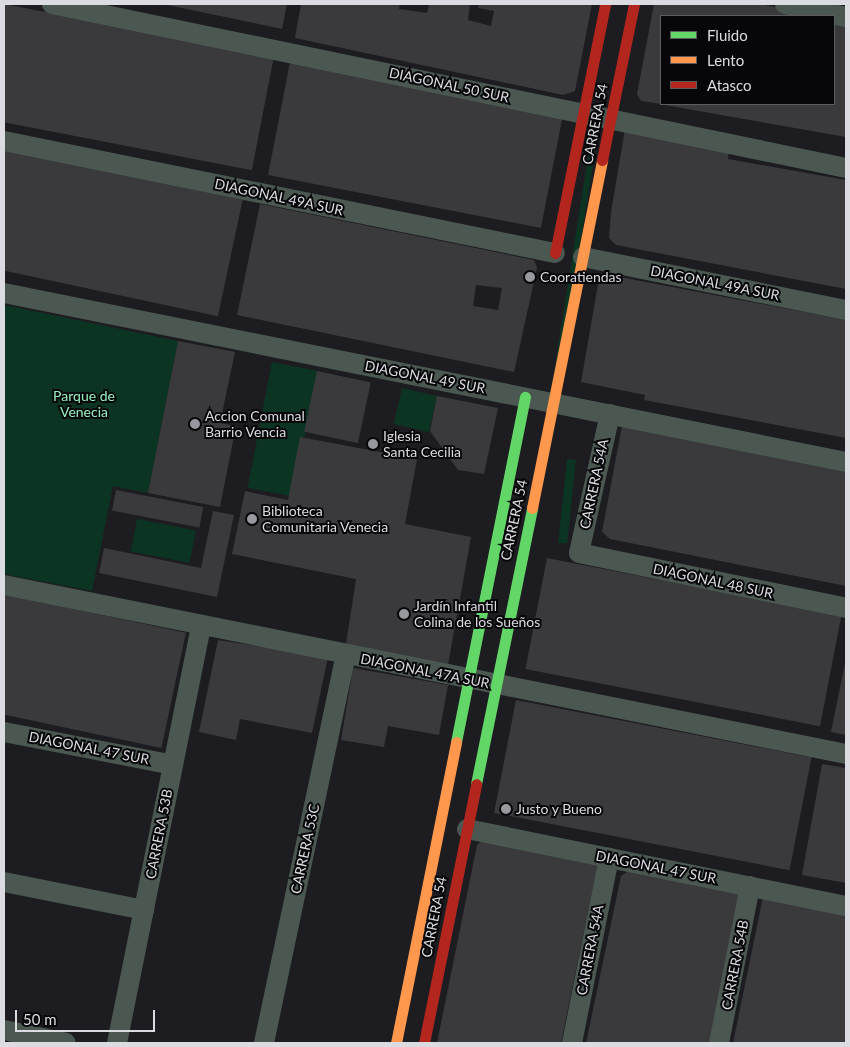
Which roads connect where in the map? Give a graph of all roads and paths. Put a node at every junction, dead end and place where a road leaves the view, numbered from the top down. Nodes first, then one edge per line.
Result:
1 (52, 4) edge
2 (605, 4) edge
3 (634, 4) edge
4 (785, 4) edge
5 (846, 17) edge
6 (583, 113) junction
7 (611, 119) junction
8 (4, 141) edge
9 (846, 168) edge
10 (555, 253) joint
11 (583, 257) junction
12 (4, 293) edge
13 (846, 310) edge
14 (525, 397) junction
15 (554, 403) junction
16 (610, 414) junction
17 (846, 462) edge
18 (579, 553) joint
19 (4, 585) edge
20 (846, 608) edge
21 (202, 626) junction
22 (346, 655) junction
23 (467, 680) junction
24 (495, 685) junction
25 (4, 732) edge
26 (846, 754) edge
27 (173, 765) junction
28 (466, 829) junction
29 (609, 858) junction
30 (4, 882) edge
31 (750, 886) junction
32 (846, 906) edge
33 (144, 910) junction
34 (416, 945) junction
35 (438, 972) junction
36 (4, 1030) edge
37 (66, 1043) edge
38 (117, 1043) edge
39 (264, 1043) edge
40 (396, 1043) edge
41 (424, 1043) edge
42 (572, 1043) edge
43 (719, 1043) edge

1 - 6 street, DIAGONAL 50 SUR
2 - 6 street, CARRERA 54
3 - 7 street, CARRERA 54
4 - 5 street
6 - 7 street, DIAGONAL 50 SUR
6 - 10 street, CARRERA 54
7 - 9 street, DIAGONAL 50 SUR
7 - 11 street, CARRERA 54
8 - 10 street, DIAGONAL 49A SUR
11 - 13 street, DIAGONAL 49A SUR
11 - 15 street, CARRERA 54
12 - 14 street, DIAGONAL 49 SUR
14 - 15 street, DIAGONAL 49 SUR
14 - 23 street, CARRERA 54
15 - 16 street, DIAGONAL 49 SUR
15 - 24 street, CARRERA 54
16 - 17 street, DIAGONAL 49 SUR
16 - 18 street, CARRERA 54A
18 - 20 street, DIAGONAL 48 SUR
19 - 21 street, DIAGONAL 47A SUR
21 - 22 street, DIAGONAL 47A SUR
21 - 27 street, CARRERA 53B
22 - 23 street, DIAGONAL 47A SUR
22 - 39 street, CARRERA 53C
23 - 24 street, DIAGONAL 47A SUR
23 - 34 street, CARRERA 54
24 - 26 street, DIAGONAL 47A SUR
24 - 28 street, CARRERA 54
25 - 27 street, DIAGONAL 47 SUR
27 - 33 street, CARRERA 53B
28 - 29 street, DIAGONAL 47 SUR
28 - 35 street, CARRERA 54
29 - 31 street, DIAGONAL 47 SUR
29 - 42 street, CARRERA 54A
30 - 33 street
31 - 32 street, DIAGONAL 47 SUR
31 - 43 street, CARRERA 54B
33 - 38 street, CARRERA 53B
34 - 35 street
34 - 40 street, CARRERA 54
35 - 41 street, CARRERA 54
36 - 37 street

